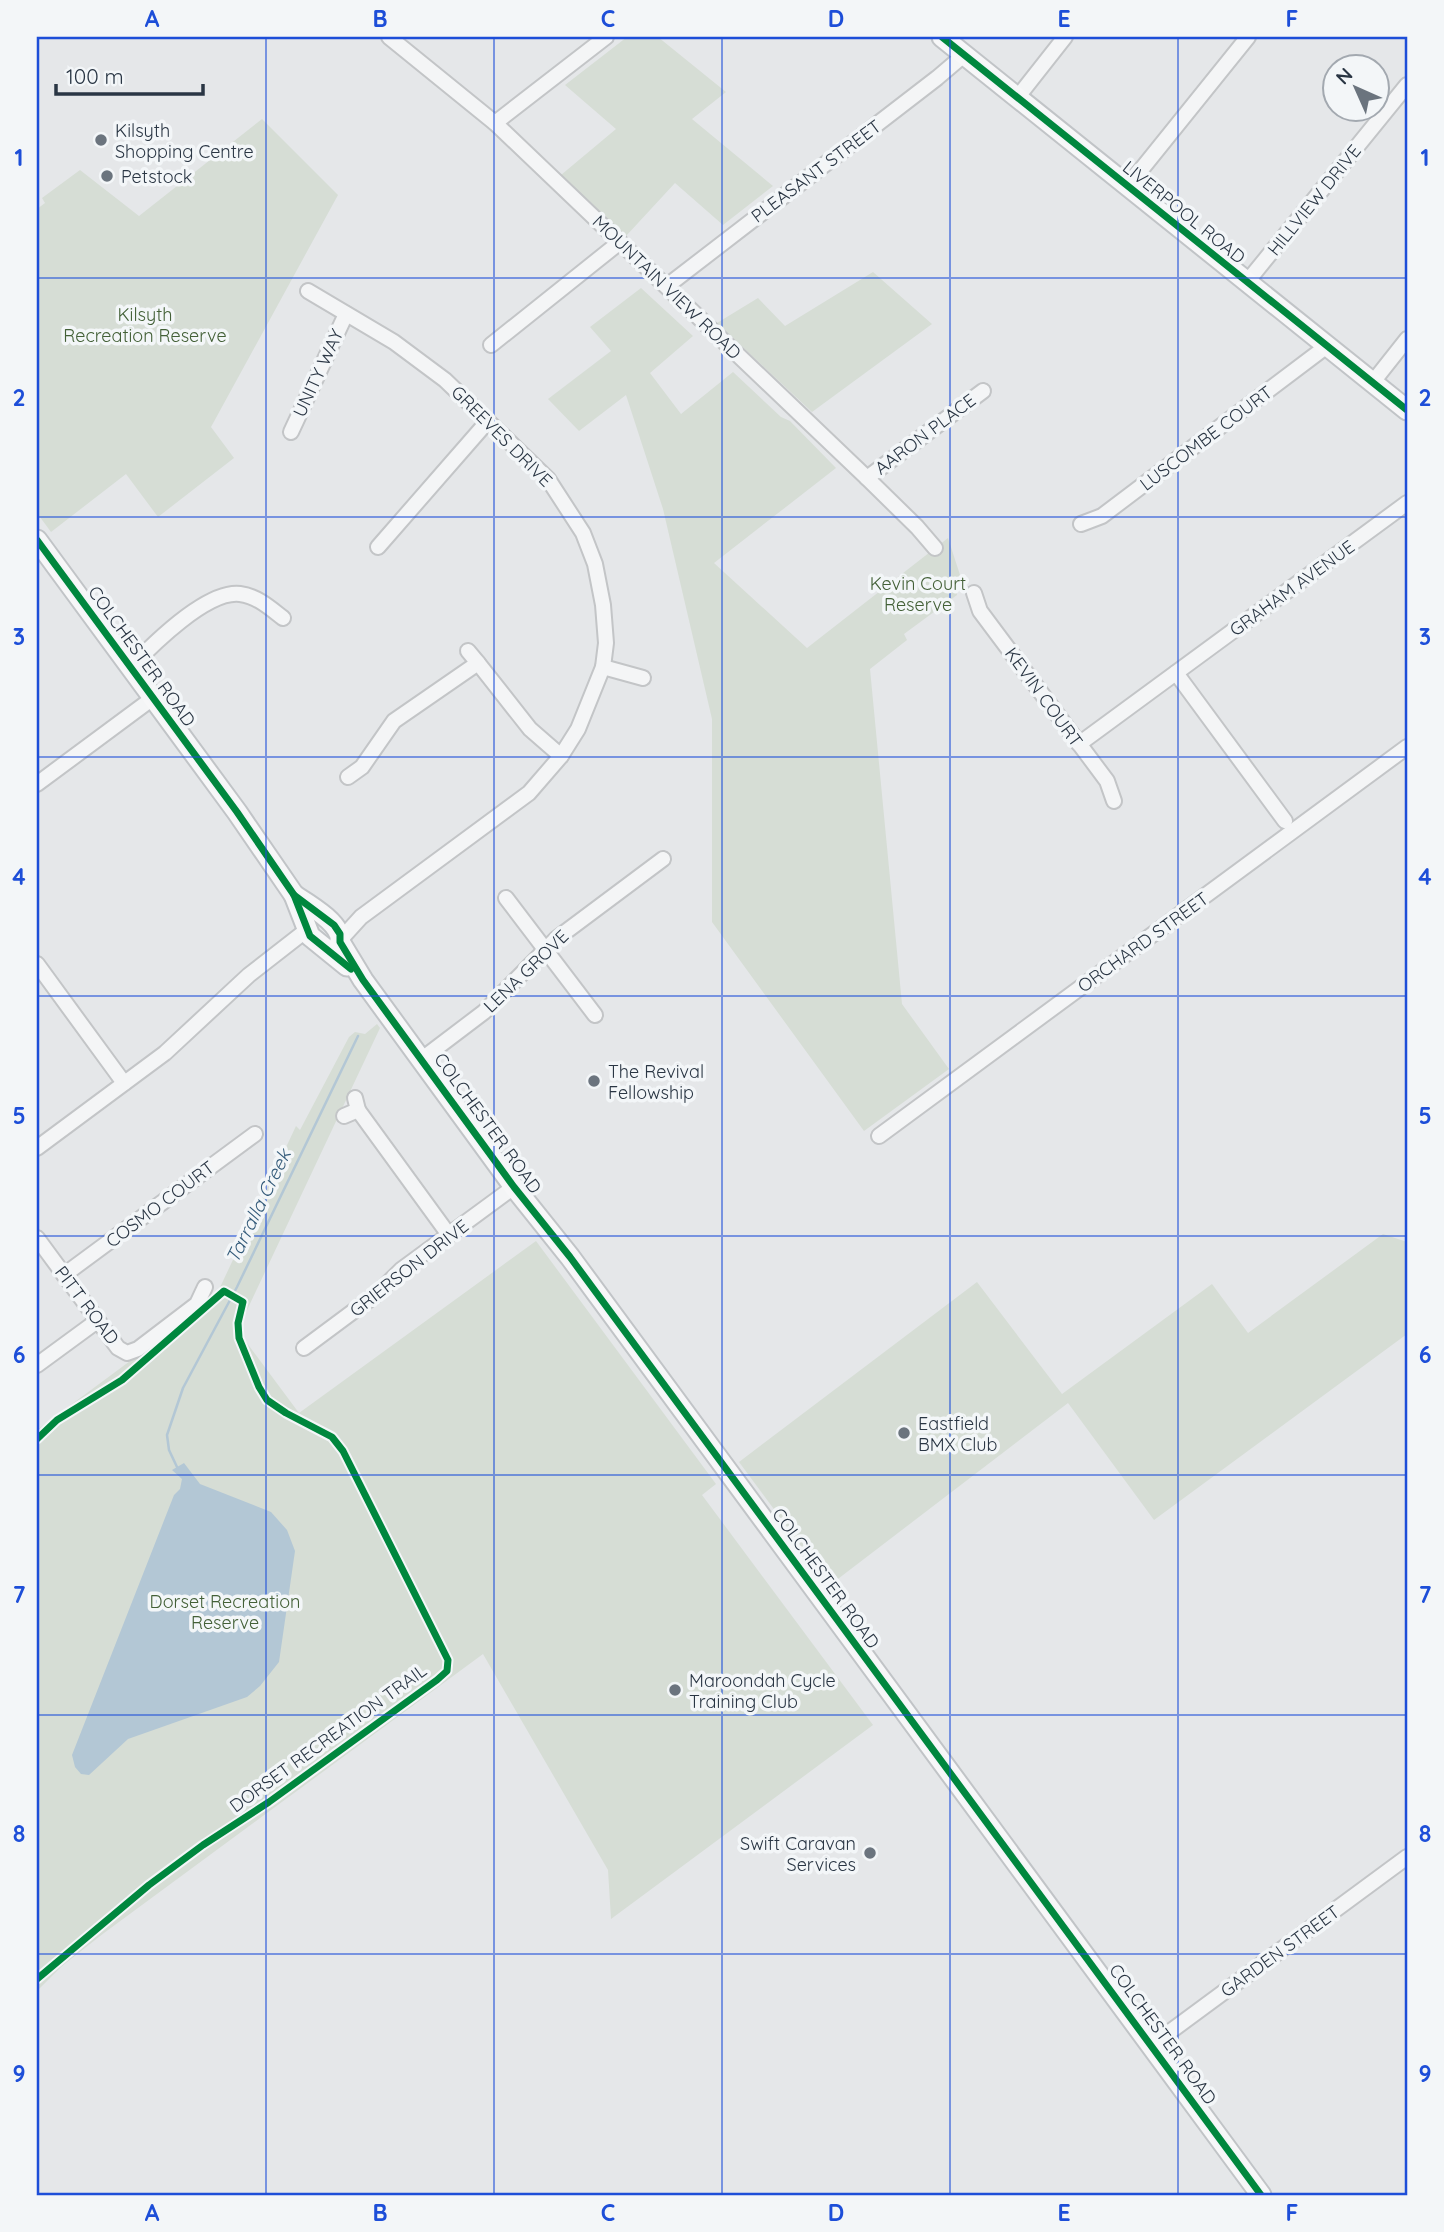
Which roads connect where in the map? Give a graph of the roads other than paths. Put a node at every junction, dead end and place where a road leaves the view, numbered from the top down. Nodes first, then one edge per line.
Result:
1 (388, 37) edge
2 (606, 37) edge
3 (942, 37) edge
4 (1065, 37) edge
5 (1248, 37) edge
6 (964, 55) junction
7 (1407, 85) edge
8 (1017, 98) junction
9 (495, 123) junction
10 (1128, 187) junction
11 (620, 242) junction
12 (1247, 282) junction
13 (667, 286) junction
14 (309, 291) dead end
15 (346, 314) junction
16 (1407, 339) edge
17 (491, 345) dead end
18 (1327, 346) junction
19 (1373, 382) junction
20 (983, 391) dead end
21 (1407, 410) edge
22 (488, 421) junction
23 (291, 432) dead end
24 (867, 478) junction
25 (1407, 503) edge
26 (1081, 524) dead end
27 (37, 540) edge
28 (379, 547) dead end
29 (934, 548) dead end
30 (974, 593) dead end
31 (283, 618) dead end
32 (468, 651) dead end
33 (478, 663) junction
34 (603, 667) junction
35 (130, 668) junction
36 (1176, 673) junction
37 (643, 678) dead end
38 (153, 698) junction
39 (1079, 744) junction
40 (1407, 747) edge
41 (561, 756) junction
42 (348, 777) dead end
43 (37, 784) edge
44 (1114, 801) dead end
45 (1285, 821) dead end
46 (663, 859) dead end
47 (506, 898) dead end
48 (325, 933) junction
49 (545, 949) junction
50 (37, 964) edge
51 (594, 1015) dead end
52 (422, 1059) junction
53 (124, 1083) junction
54 (352, 1108) dead end
55 (255, 1134) dead end
56 (878, 1136) dead end
57 (37, 1148) edge
58 (514, 1187) junction
59 (449, 1235) junction
60 (37, 1238) edge
61 (64, 1275) junction
62 (205, 1287) dead end
63 (97, 1321) junction
64 (304, 1348) dead end
65 (37, 1365) edge
66 (1407, 1857) edge
67 (1152, 2045) junction
68 (1261, 2195) edge

1 - 9 street, MOUNTAIN VIEW ROAD
2 - 9 street
3 - 6 main road, LIVERPOOL ROAD
4 - 8 street
5 - 10 street
6 - 8 main road, LIVERPOOL ROAD
6 - 13 street, PLEASANT STREET
7 - 12 street, HILLVIEW DRIVE
8 - 10 main road, LIVERPOOL ROAD
9 - 11 street, MOUNTAIN VIEW ROAD
10 - 12 main road, LIVERPOOL ROAD
11 - 13 street, MOUNTAIN VIEW ROAD
11 - 17 street
12 - 18 main road, LIVERPOOL ROAD
13 - 24 street, MOUNTAIN VIEW ROAD
14 - 15 street, GREEVES DRIVE
15 - 22 street, GREEVES DRIVE
15 - 23 street, UNITY WAY
16 - 19 street
18 - 19 main road, LIVERPOOL ROAD
18 - 26 street, LUSCOMBE COURT
19 - 21 main road, LIVERPOOL ROAD
20 - 24 street, AARON PLACE
22 - 28 street
22 - 34 street, GREEVES DRIVE
24 - 29 street, MOUNTAIN VIEW ROAD
25 - 36 street, GRAHAM AVENUE
27 - 35 main road, COLCHESTER ROAD
30 - 39 street, KEVIN COURT
31 - 35 street
32 - 33 street
33 - 41 street
33 - 42 street
34 - 37 street
34 - 41 street, GREEVES DRIVE
35 - 38 main road, COLCHESTER ROAD
36 - 39 street, GRAHAM AVENUE
36 - 45 street
38 - 43 street
38 - 48 main road, COLCHESTER ROAD
39 - 44 street, KEVIN COURT
40 - 56 street, ORCHARD STREET
41 - 48 street, GREEVES DRIVE
46 - 49 street, LENA GROVE
47 - 49 street
48 - 52 main road, COLCHESTER ROAD
48 - 53 street, GREEVES DRIVE
49 - 51 street
49 - 52 street, LENA GROVE
50 - 53 street
52 - 58 main road, COLCHESTER ROAD
53 - 57 street
54 - 59 street
55 - 61 street, COSMO COURT
58 - 59 street, GRIERSON DRIVE
58 - 67 main road, COLCHESTER ROAD
59 - 64 street, GRIERSON DRIVE
60 - 61 street, PITT ROAD
61 - 63 street, PITT ROAD
62 - 63 street, PITT ROAD
63 - 65 street
66 - 67 street, GARDEN STREET
67 - 68 main road, COLCHESTER ROAD

